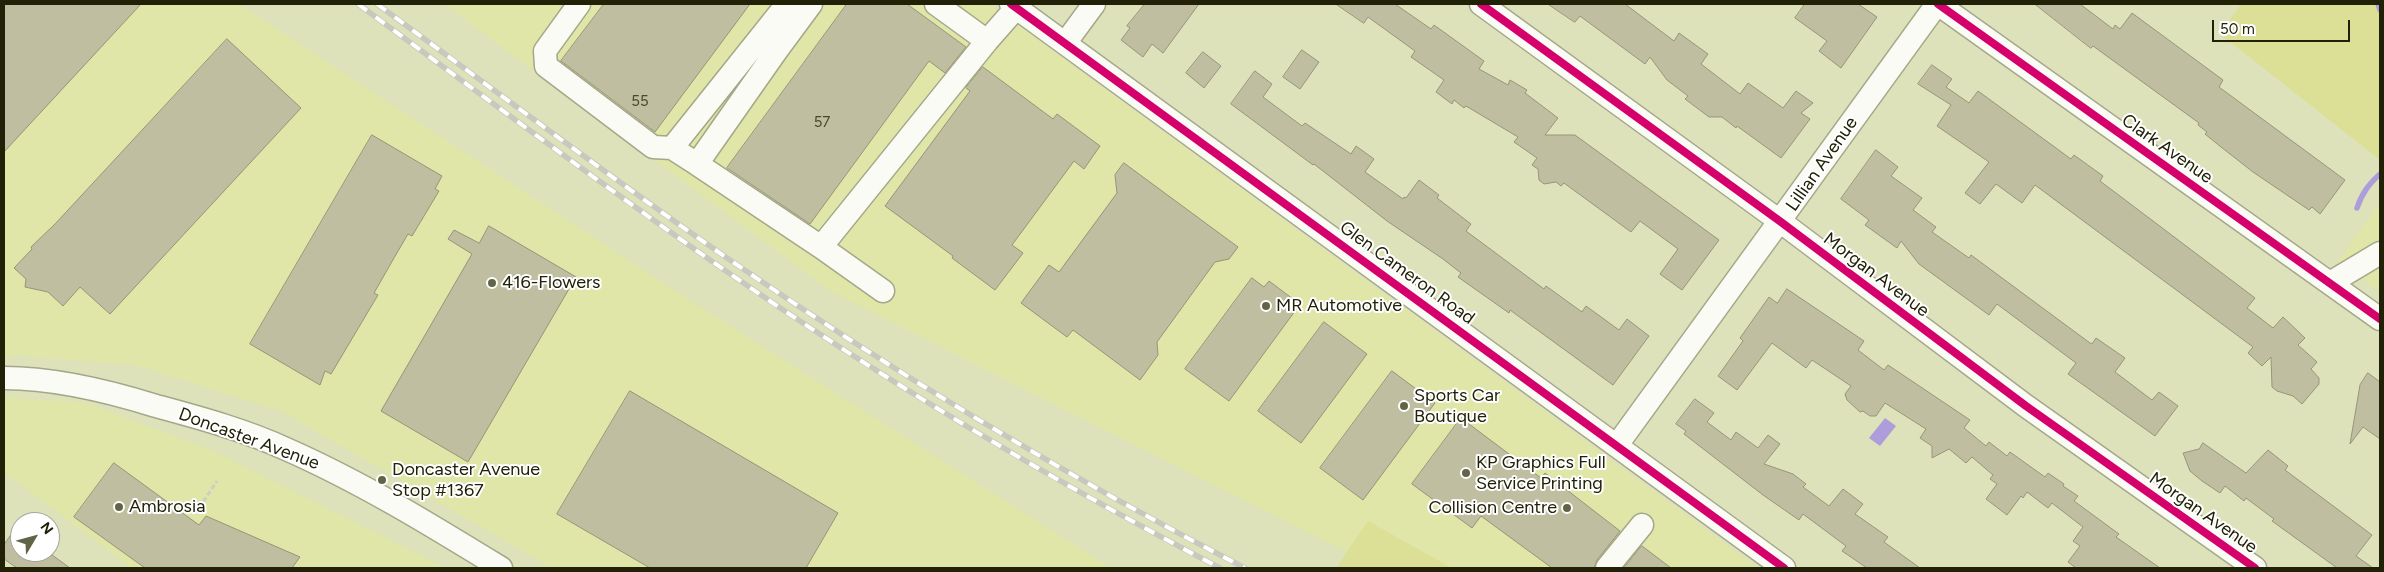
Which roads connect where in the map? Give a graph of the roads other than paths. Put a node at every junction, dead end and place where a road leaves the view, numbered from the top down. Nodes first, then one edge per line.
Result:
1 (579, 4) edge
2 (787, 4) edge
3 (811, 4) edge
4 (936, 4) edge
5 (1094, 4) edge
6 (1481, 4) edge
7 (1937, 4) edge
8 (1013, 6) edge
9 (987, 41) junction
10 (1066, 42) junction
11 (769, 44) junction
12 (672, 148) junction
13 (697, 164) junction
14 (1781, 222) junction
15 (821, 247) junction
16 (2380, 253) edge
17 (2330, 283) junction
18 (883, 291) dead end
19 (2380, 319) edge
20 (4, 378) edge
21 (1618, 445) junction
22 (1642, 525) dead end
23 (501, 568) edge
24 (1607, 568) edge
25 (1784, 568) edge
26 (2255, 568) edge

1 - 12 street
2 - 11 street
3 - 11 street
4 - 9 street
5 - 10 street
6 - 14 street, Morgan Avenue
7 - 14 street, Lillian Avenue
7 - 17 street, Clark Avenue
8 - 9 street
8 - 10 street, Glen Cameron Road
9 - 15 street
10 - 21 street, Glen Cameron Road
11 - 12 street
11 - 13 street
12 - 13 street
13 - 15 street
14 - 21 street, Lillian Avenue
14 - 26 street, Morgan Avenue
15 - 18 street
16 - 17 street
17 - 19 street, Clark Avenue
20 - 23 street, Doncaster Avenue
21 - 25 street, Glen Cameron Road
22 - 24 street

